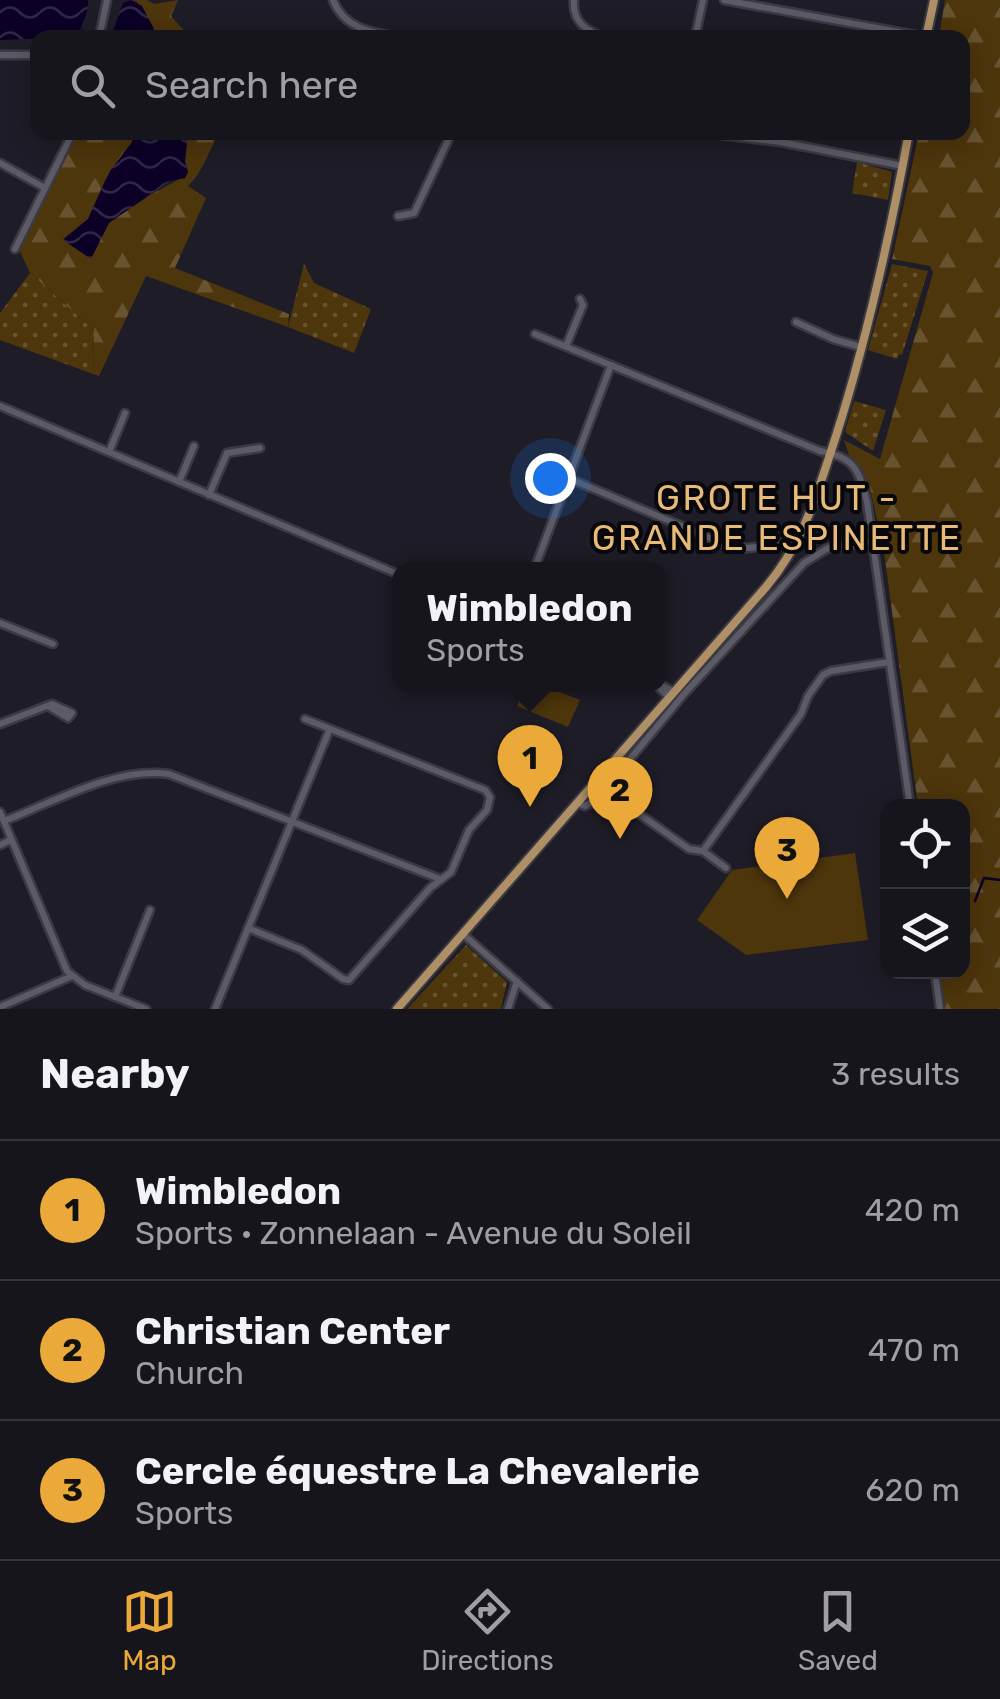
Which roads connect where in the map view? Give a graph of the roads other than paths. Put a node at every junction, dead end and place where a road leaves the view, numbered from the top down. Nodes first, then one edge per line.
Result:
1 (107, 0) edge
2 (334, 0) edge
3 (574, 0) edge
4 (703, 0) edge
5 (724, 0) edge
6 (934, 0) edge
7 (101, 30) edge
8 (373, 30) edge
9 (587, 30) edge
10 (697, 30) edge
11 (888, 30) edge
12 (928, 30) edge
13 (0, 55) edge
14 (30, 55) edge
15 (70, 140) edge
16 (448, 140) edge
17 (764, 140) edge
18 (908, 140) edge
19 (0, 164) edge
20 (903, 166) junction
21 (45, 188) junction
22 (398, 216) dead end
23 (15, 249) dead end
24 (580, 299) dead end
25 (796, 322) dead end
26 (535, 334) dead end
27 (566, 346) junction
28 (862, 347) junction
29 (611, 365) junction
30 (0, 406) edge
31 (125, 413) dead end
32 (194, 446) dead end
33 (260, 448) dead end
34 (109, 452) junction
35 (830, 453) junction
36 (568, 478) junction
37 (179, 482) junction
38 (210, 495) junction
39 (872, 541) junction
40 (798, 543) junction
41 (537, 562) edge
42 (392, 572) edge
43 (0, 624) edge
44 (52, 644) dead end
45 (889, 662) junction
46 (667, 691) edge
47 (672, 694) junction
48 (48, 706) dead end
49 (305, 720) dead end
50 (0, 724) edge
51 (329, 731) junction
52 (605, 790) junction
53 (909, 799) edge
54 (577, 803) junction
55 (0, 812) edge
56 (291, 819) junction
57 (4, 821) junction
58 (11, 840) junction
59 (0, 845) edge
60 (703, 852) junction
61 (726, 868) dead end
62 (440, 879) junction
63 (150, 910) dead end
64 (248, 928) junction
65 (462, 934) junction
66 (72, 976) junction
67 (936, 979) edge
68 (517, 981) junction
69 (114, 996) junction
70 (0, 1007) edge
71 (146, 1009) edge
72 (215, 1009) edge
73 (397, 1009) edge
74 (508, 1009) edge
75 (548, 1009) edge
76 (940, 1009) edge

1 - 7 street
2 - 8 street
3 - 9 street
4 - 10 street
5 - 11 street
6 - 12 main road
13 - 14 street
15 - 21 street
16 - 22 street
17 - 20 street
18 - 20 main road
19 - 21 street
20 - 28 main road
21 - 23 street
24 - 27 street
25 - 28 street
26 - 27 street
27 - 29 street
28 - 35 main road
29 - 35 street
29 - 36 street
30 - 34 street
31 - 34 street
32 - 37 street
33 - 38 street
34 - 37 street
35 - 39 street
35 - 40 main road
36 - 40 street
36 - 41 street
37 - 38 street
38 - 42 street
39 - 45 street
39 - 52 street
40 - 47 main road
43 - 44 street
45 - 53 street
45 - 60 street
46 - 47 street
47 - 54 main road
48 - 50 street
49 - 51 street
51 - 56 street
51 - 62 street
52 - 54 street
52 - 60 street
54 - 65 main road
55 - 57 street
56 - 57 street
56 - 62 street
56 - 64 street
57 - 58 street
58 - 59 street
58 - 66 street
60 - 61 street
62 - 64 street
63 - 69 street
64 - 72 street
65 - 68 street
65 - 73 main road
66 - 69 street
66 - 70 street
67 - 76 street
68 - 74 street
68 - 75 street
69 - 71 street

